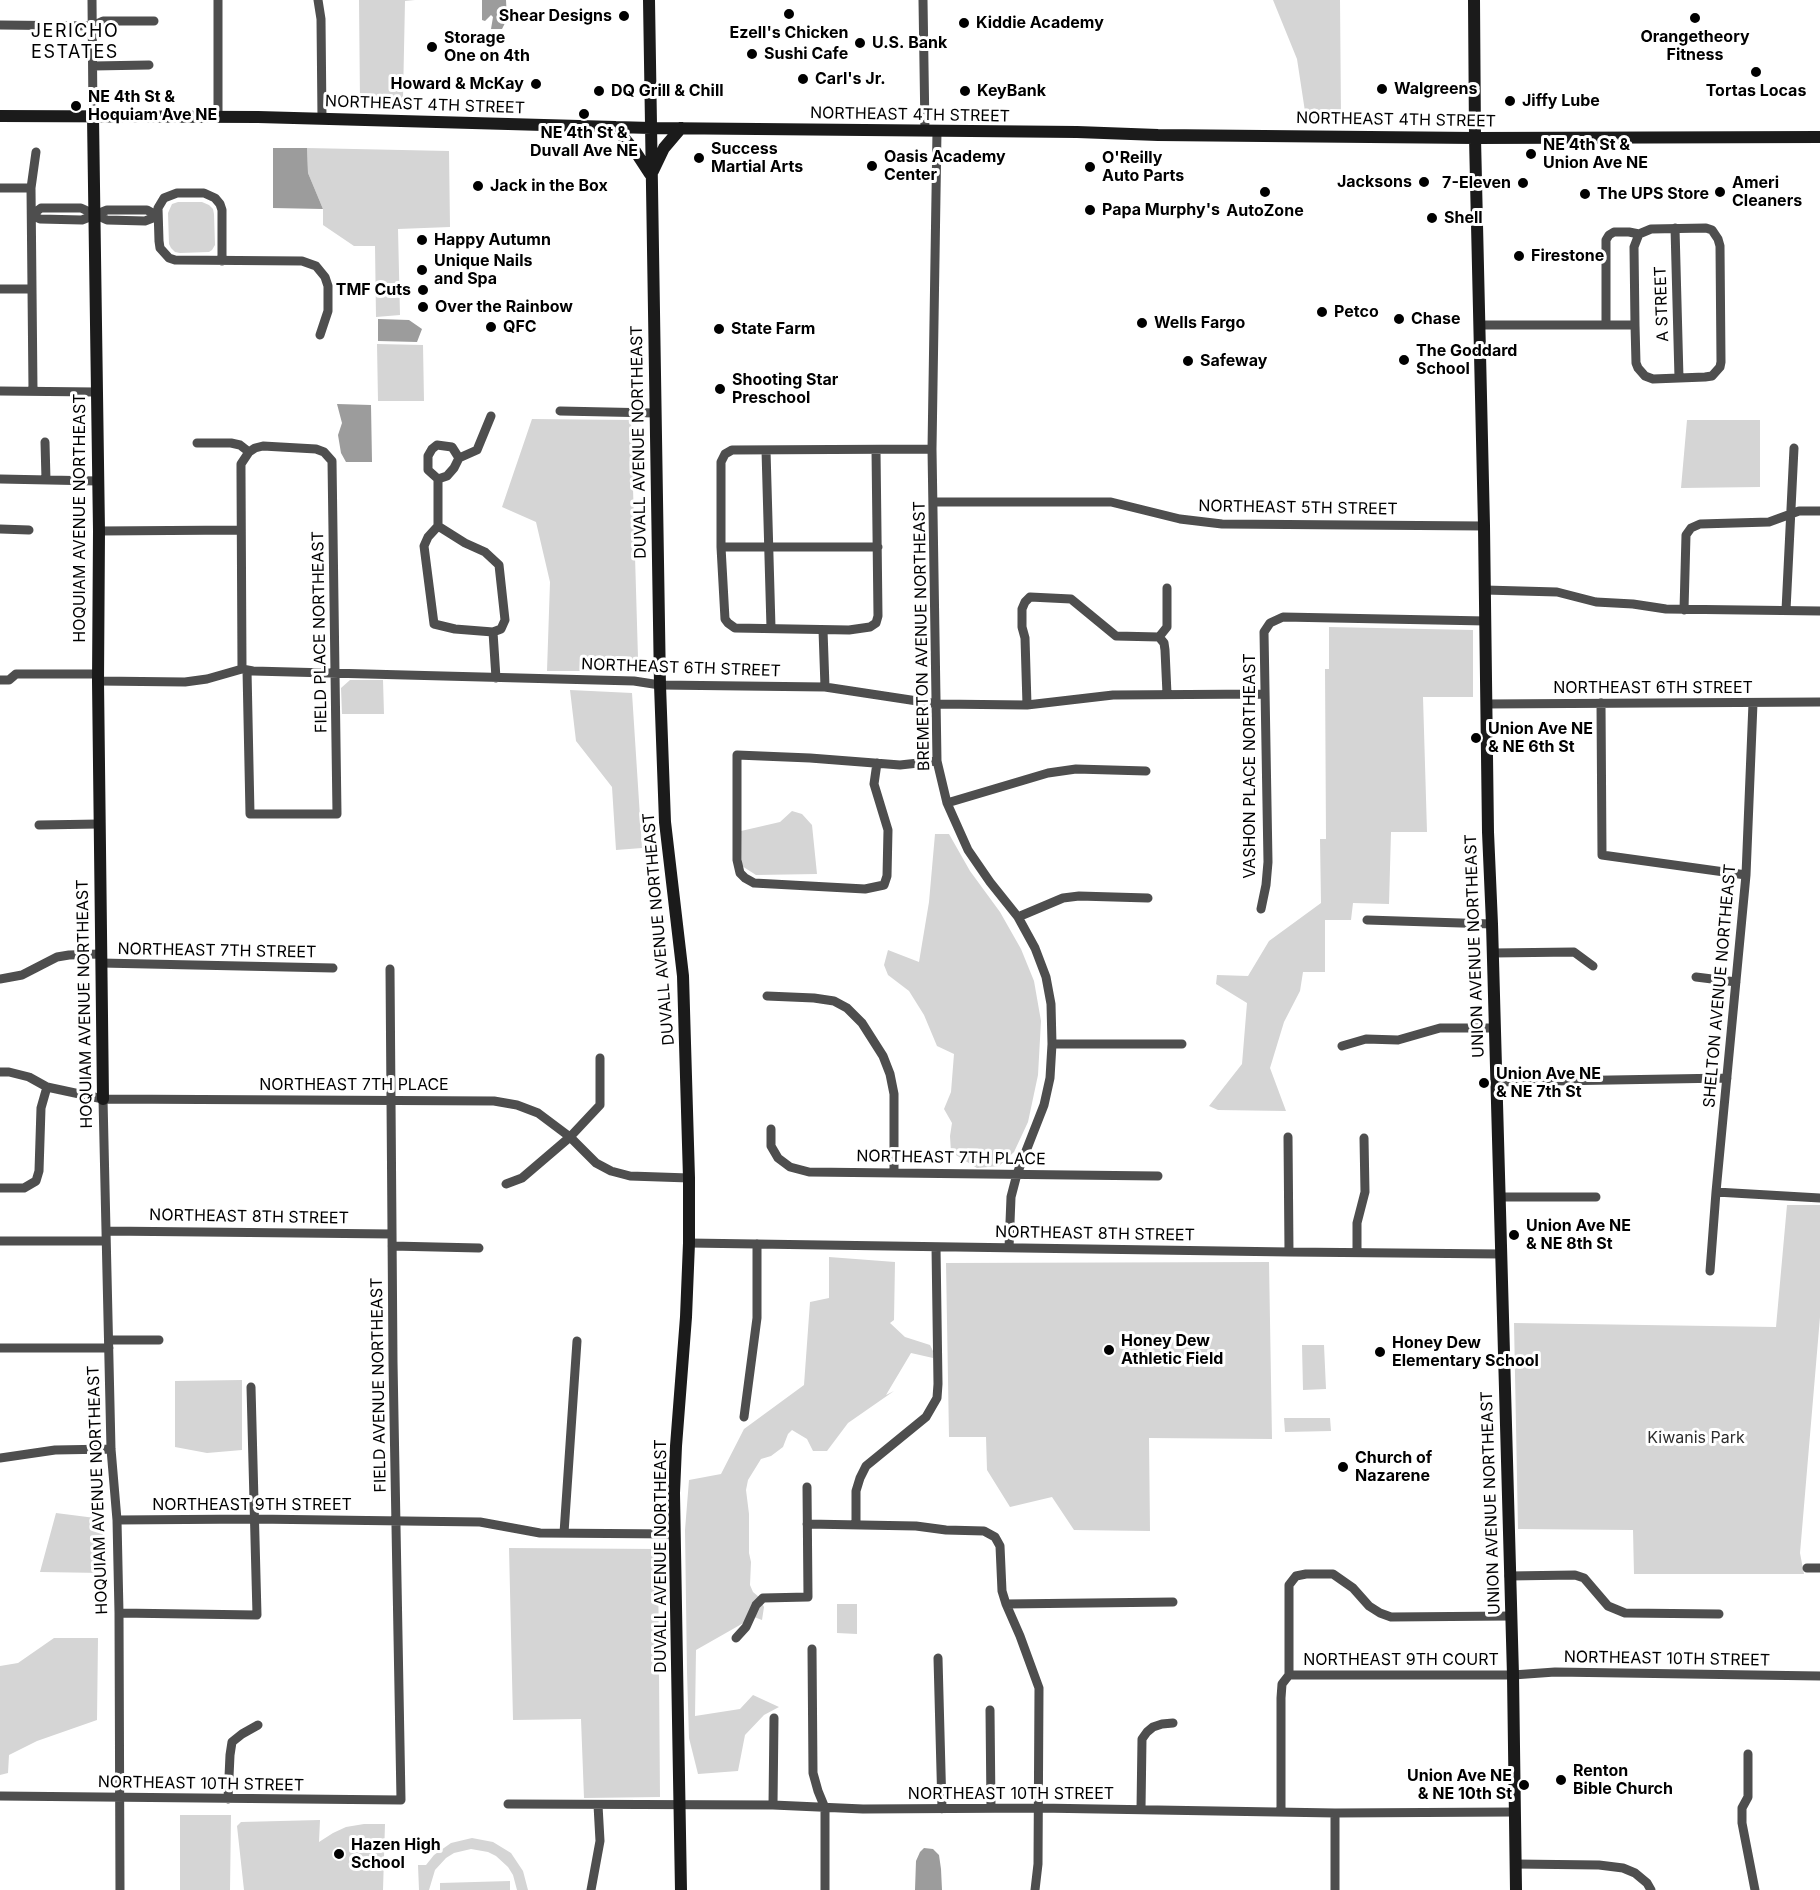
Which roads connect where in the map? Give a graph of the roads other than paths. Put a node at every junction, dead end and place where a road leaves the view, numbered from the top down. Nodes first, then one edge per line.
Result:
1 (92, 0) edge
2 (218, 0) edge
3 (318, 0) edge
4 (649, 0) edge
5 (923, 0) edge
6 (1474, 0) edge
7 (154, 21) dead end
8 (0, 25) edge
9 (92, 26) junction
10 (149, 65) dead end
11 (93, 66) junction
12 (0, 116) edge
13 (93, 117) junction
14 (218, 118) junction
15 (322, 119) junction
16 (615, 127) junction
17 (651, 128) junction
18 (681, 128) junction
19 (931, 131) junction
20 (1820, 137) edge
21 (1475, 138) junction
22 (36, 152) dead end
23 (651, 175) junction
24 (0, 188) edge
25 (31, 188) junction
26 (32, 215) junction
27 (94, 215) junction
28 (158, 216) junction
29 (1675, 228) junction
30 (1639, 234) junction
31 (222, 261) junction
32 (0, 289) edge
33 (32, 289) junction
34 (1479, 325) junction
35 (1606, 325) junction
36 (1635, 325) junction
37 (321, 335) dead end
38 (1679, 378) junction
39 (33, 390) junction
40 (0, 391) edge
41 (96, 392) junction
42 (560, 411) dead end
43 (654, 413) junction
44 (491, 417) dead end
45 (45, 442) dead end
46 (197, 443) dead end
47 (1794, 448) dead end
48 (932, 449) junction
49 (766, 450) junction
50 (876, 450) junction
51 (249, 452) junction
52 (459, 458) junction
53 (0, 479) edge
54 (438, 479) junction
55 (46, 480) junction
56 (98, 482) junction
57 (934, 502) junction
58 (1820, 511) edge
59 (1790, 514) junction
60 (438, 526) junction
61 (1485, 526) junction
62 (0, 529) edge
63 (29, 530) dead end
64 (242, 530) junction
65 (99, 531) junction
66 (721, 547) junction
67 (769, 547) junction
68 (878, 547) junction
69 (1167, 588) dead end
70 (1485, 590) junction
71 (1684, 609) junction
72 (1786, 610) junction
73 (1820, 610) edge
74 (1486, 621) junction
75 (771, 628) junction
76 (823, 630) junction
77 (493, 632) junction
78 (1159, 637) junction
79 (245, 669) junction
80 (336, 672) junction
81 (98, 678) junction
82 (496, 678) junction
83 (0, 680) edge
84 (660, 685) junction
85 (825, 687) junction
86 (1167, 694) junction
87 (1264, 694) junction
88 (1820, 702) edge
89 (1601, 703) junction
90 (1753, 703) junction
91 (937, 704) junction
92 (1487, 704) junction
93 (1027, 705) junction
94 (937, 761) junction
95 (877, 763) junction
96 (1146, 771) dead end
97 (947, 803) junction
98 (99, 824) junction
99 (39, 825) dead end
100 (1746, 875) junction
101 (1148, 898) dead end
102 (1261, 909) dead end
103 (1018, 917) junction
104 (1367, 920) dead end
105 (1492, 924) junction
106 (1493, 953) junction
107 (100, 958) junction
108 (1593, 966) dead end
109 (333, 968) dead end
110 (390, 969) dead end
111 (1696, 977) dead end
112 (0, 980) edge
113 (1736, 982) junction
114 (767, 996) dead end
115 (1495, 1028) junction
116 (1052, 1044) junction
117 (1182, 1044) dead end
118 (1342, 1046) dead end
119 (600, 1058) dead end
120 (0, 1072) edge
121 (1727, 1078) junction
122 (1496, 1082) junction
123 (47, 1087) junction
124 (103, 1099) junction
125 (390, 1100) junction
126 (771, 1130) dead end
127 (570, 1137) junction
128 (1288, 1137) dead end
129 (1364, 1138) dead end
130 (894, 1173) junction
131 (1017, 1174) junction
132 (1158, 1176) dead end
133 (689, 1178) junction
134 (506, 1184) dead end
135 (0, 1188) edge
136 (1716, 1192) junction
137 (1500, 1197) junction
138 (1596, 1197) dead end
139 (1820, 1198) edge
140 (106, 1231) junction
141 (392, 1234) junction
142 (0, 1241) edge
143 (106, 1241) junction
144 (689, 1243) junction
145 (757, 1244) junction
146 (392, 1246) junction
147 (936, 1247) junction
148 (479, 1248) dead end
149 (1009, 1248) junction
150 (1289, 1252) junction
151 (1357, 1252) junction
152 (1501, 1254) junction
153 (1710, 1272) dead end
154 (159, 1340) dead end
155 (577, 1341) dead end
156 (109, 1344) junction
157 (0, 1348) edge
158 (251, 1387) dead end
159 (744, 1417) dead end
160 (111, 1449) junction
161 (0, 1458) edge
162 (807, 1487) dead end
163 (254, 1519) junction
164 (117, 1520) junction
165 (397, 1521) junction
166 (807, 1524) junction
167 (856, 1524) junction
168 (564, 1533) junction
169 (675, 1534) junction
170 (1807, 1568) dead end
171 (1820, 1568) edge
172 (1509, 1576) junction
173 (1173, 1602) dead end
174 (1006, 1604) junction
175 (119, 1613) junction
176 (1719, 1614) dead end
177 (1511, 1616) junction
178 (736, 1638) dead end
179 (812, 1649) dead end
180 (938, 1658) dead end
181 (1289, 1675) junction
182 (1513, 1675) junction
183 (1820, 1676) edge
184 (990, 1710) dead end
185 (774, 1718) dead end
186 (1173, 1723) dead end
187 (258, 1725) dead end
188 (1748, 1754) dead end
189 (0, 1796) edge
190 (119, 1798) junction
191 (228, 1799) junction
192 (401, 1800) joint
193 (508, 1804) dead end
194 (679, 1804) junction
195 (598, 1805) junction
196 (773, 1805) junction
197 (825, 1808) junction
198 (992, 1808) junction
199 (1039, 1808) junction
200 (942, 1809) junction
201 (1142, 1809) junction
202 (1281, 1812) junction
203 (1514, 1812) junction
204 (1335, 1813) junction
205 (1515, 1864) junction
206 (120, 1890) edge
207 (591, 1890) edge
208 (681, 1890) edge
209 (825, 1890) edge
210 (1035, 1890) edge
211 (1335, 1890) edge
212 (1516, 1890) edge
213 (1651, 1890) edge
214 (1755, 1890) edge

1 - 9 street
2 - 14 street
3 - 15 street
4 - 17 main road, DUVALL AVENUE NORTHEAST
5 - 19 street, BREMERTON AVENUE NORTHEAST
6 - 21 main road, UNION AVENUE NORTHEAST
7 - 9 street
8 - 9 street
9 - 11 street
10 - 11 street
11 - 13 street
12 - 13 main road, NORTHEAST 4TH STREET
13 - 14 main road, NORTHEAST 4TH STREET
13 - 27 main road, HOQUIAM AVENUE NORTHEAST
14 - 15 main road, NORTHEAST 4TH STREET
15 - 16 main road, NORTHEAST 4TH STREET
16 - 17 main road, NORTHEAST 4TH STREET
16 - 23 main road
17 - 18 main road, NORTHEAST 4TH STREET
17 - 23 main road, DUVALL AVENUE NORTHEAST
18 - 19 main road, NORTHEAST 4TH STREET
18 - 23 main road
19 - 21 main road, NORTHEAST 4TH STREET
19 - 48 street, BREMERTON AVENUE NORTHEAST
20 - 21 main road, NORTHEAST 4TH STREET
21 - 34 main road, UNION AVENUE NORTHEAST
22 - 25 street
23 - 43 main road, DUVALL AVENUE NORTHEAST
24 - 25 street
25 - 26 street
26 - 27 street
26 - 33 street
27 - 28 street
27 - 41 main road, HOQUIAM AVENUE NORTHEAST
28 - 31 street
28 - 31 street
29 - 30 street
29 - 38 street, A STREET
29 - 38 street
30 - 35 street
30 - 36 street
31 - 37 street
32 - 33 street
33 - 39 street
34 - 35 street
34 - 61 main road, UNION AVENUE NORTHEAST
35 - 36 street
36 - 38 street
39 - 40 street
39 - 41 street
41 - 56 main road, HOQUIAM AVENUE NORTHEAST
42 - 43 street
43 - 84 main road, DUVALL AVENUE NORTHEAST
44 - 52 street
45 - 55 street
46 - 51 street
47 - 59 street
48 - 50 street
48 - 57 street, BREMERTON AVENUE NORTHEAST
49 - 50 street
49 - 66 street
49 - 67 street
50 - 68 street
51 - 64 street
51 - 80 street, FIELD PLACE NORTHEAST
52 - 54 street
52 - 54 street
53 - 55 street
54 - 60 street
55 - 56 street
56 - 65 main road, HOQUIAM AVENUE NORTHEAST
57 - 61 street, NORTHEAST 5TH STREET
57 - 91 street, BREMERTON AVENUE NORTHEAST
58 - 59 street
59 - 71 street
59 - 72 street
60 - 77 street
60 - 77 street
61 - 70 main road, UNION AVENUE NORTHEAST
62 - 63 street
64 - 65 street
64 - 79 street
65 - 81 main road, HOQUIAM AVENUE NORTHEAST
66 - 67 street
66 - 75 street
67 - 68 street
67 - 75 street
68 - 76 street
69 - 78 street
70 - 71 street
70 - 74 main road, UNION AVENUE NORTHEAST
71 - 72 street
72 - 73 street
74 - 87 street, VASHON PLACE NORTHEAST
74 - 92 main road, UNION AVENUE NORTHEAST
75 - 76 street
76 - 85 street
77 - 82 street
78 - 86 street
78 - 93 street
79 - 80 street, NORTHEAST 6TH STREET
79 - 80 street, FIELD PLACE NORTHEAST
79 - 81 street, NORTHEAST 6TH STREET
80 - 82 street, NORTHEAST 6TH STREET
81 - 83 street, NORTHEAST 6TH STREET
81 - 98 main road, HOQUIAM AVENUE NORTHEAST
82 - 84 street, NORTHEAST 6TH STREET
84 - 85 street, NORTHEAST 6TH STREET
84 - 133 main road, DUVALL AVENUE NORTHEAST
85 - 91 street, NORTHEAST 6TH STREET
86 - 87 street, NORTHEAST 6TH STREET
86 - 93 street, NORTHEAST 6TH STREET
87 - 102 street, VASHON PLACE NORTHEAST
88 - 90 street, NORTHEAST 6TH STREET
89 - 90 street, NORTHEAST 6TH STREET
89 - 92 street, NORTHEAST 6TH STREET
89 - 100 street
90 - 100 street, SHELTON AVENUE NORTHEAST
91 - 93 street, NORTHEAST 6TH STREET
91 - 94 street, BREMERTON AVENUE NORTHEAST
92 - 105 main road, UNION AVENUE NORTHEAST
94 - 95 street
94 - 97 street, BREMERTON AVENUE NORTHEAST
95 - 95 street
96 - 97 street
97 - 103 street, BREMERTON AVENUE NORTHEAST
98 - 99 street
98 - 107 main road, HOQUIAM AVENUE NORTHEAST
100 - 113 street, SHELTON AVENUE NORTHEAST
101 - 103 street
103 - 116 street, BREMERTON AVENUE NORTHEAST
104 - 105 street
105 - 106 main road, UNION AVENUE NORTHEAST
106 - 108 street
106 - 115 main road, UNION AVENUE NORTHEAST
107 - 109 street, NORTHEAST 7TH STREET
107 - 112 street, NORTHEAST 7TH STREET
107 - 124 main road, HOQUIAM AVENUE NORTHEAST
110 - 125 street, FIELD AVENUE NORTHEAST
111 - 113 street
113 - 121 street, SHELTON AVENUE NORTHEAST
114 - 130 street
115 - 118 street
115 - 122 main road, UNION AVENUE NORTHEAST
116 - 117 street
116 - 131 street, BREMERTON AVENUE NORTHEAST
119 - 127 street
120 - 123 street, NORTHEAST 7TH PLACE
121 - 122 street
121 - 136 street, SHELTON AVENUE NORTHEAST
122 - 137 main road, UNION AVENUE NORTHEAST
123 - 124 street, NORTHEAST 7TH PLACE
123 - 135 street
124 - 125 street, NORTHEAST 7TH PLACE
124 - 140 street, HOQUIAM AVENUE NORTHEAST
125 - 127 street, NORTHEAST 7TH PLACE
125 - 141 street, FIELD AVENUE NORTHEAST
126 - 130 street, NORTHEAST 7TH PLACE
127 - 133 street, NORTHEAST 7TH PLACE
127 - 134 street
128 - 150 street
129 - 151 street
130 - 131 street, NORTHEAST 7TH PLACE
131 - 132 street, NORTHEAST 7TH PLACE
131 - 149 street, BREMERTON AVENUE NORTHEAST
133 - 144 main road, DUVALL AVENUE NORTHEAST
136 - 139 street
136 - 153 street, SHELTON AVENUE NORTHEAST
137 - 138 street
137 - 152 main road, UNION AVENUE NORTHEAST
140 - 141 street, NORTHEAST 8TH STREET
140 - 143 street, HOQUIAM AVENUE NORTHEAST
141 - 146 street, FIELD AVENUE NORTHEAST
142 - 143 street
143 - 156 street, HOQUIAM AVENUE NORTHEAST
144 - 145 street, NORTHEAST 8TH STREET
144 - 169 main road, DUVALL AVENUE NORTHEAST
145 - 147 street, NORTHEAST 8TH STREET
145 - 159 street
146 - 148 street
146 - 165 street, FIELD AVENUE NORTHEAST
147 - 149 street, NORTHEAST 8TH STREET
147 - 167 street
149 - 150 street, NORTHEAST 8TH STREET
150 - 151 street, NORTHEAST 8TH STREET
151 - 152 street, NORTHEAST 8TH STREET
152 - 172 main road, UNION AVENUE NORTHEAST
154 - 156 street
155 - 168 street
156 - 157 street
156 - 160 street, HOQUIAM AVENUE NORTHEAST
158 - 163 street
160 - 161 street
160 - 164 street, HOQUIAM AVENUE NORTHEAST
162 - 166 street
163 - 164 street, NORTHEAST 9TH STREET
163 - 165 street, NORTHEAST 9TH STREET
163 - 175 street
164 - 175 street, HOQUIAM AVENUE NORTHEAST
165 - 168 street, NORTHEAST 9TH STREET
165 - 192 street, FIELD AVENUE NORTHEAST
166 - 167 street
166 - 178 street
167 - 174 street
168 - 169 street, NORTHEAST 9TH STREET
169 - 194 main road, DUVALL AVENUE NORTHEAST
170 - 171 street
172 - 176 street
172 - 177 main road, UNION AVENUE NORTHEAST
173 - 174 street
174 - 199 street
175 - 190 street, HOQUIAM AVENUE NORTHEAST
177 - 181 street
177 - 182 main road, UNION AVENUE NORTHEAST
179 - 197 street
180 - 200 street
181 - 182 street, NORTHEAST 9TH COURT
181 - 202 street
182 - 183 street, NORTHEAST 10TH STREET
182 - 203 main road, UNION AVENUE NORTHEAST
184 - 198 street
185 - 196 street
186 - 201 street
187 - 191 street
188 - 214 street
189 - 190 street, NORTHEAST 10TH STREET
190 - 191 street, NORTHEAST 10TH STREET
190 - 206 street, HOQUIAM AVENUE NORTHEAST
191 - 192 street, NORTHEAST 10TH STREET
193 - 195 street, NORTHEAST 10TH STREET
194 - 195 street, NORTHEAST 10TH STREET
194 - 196 street, NORTHEAST 10TH STREET
194 - 208 main road, DUVALL AVENUE NORTHEAST
195 - 207 street
196 - 197 street, NORTHEAST 10TH STREET
197 - 200 street, NORTHEAST 10TH STREET
197 - 209 street
198 - 199 street, NORTHEAST 10TH STREET
198 - 200 street, NORTHEAST 10TH STREET
199 - 201 street, NORTHEAST 10TH STREET
199 - 210 street
201 - 202 street, NORTHEAST 10TH STREET
202 - 204 street, NORTHEAST 10TH STREET
203 - 204 street, NORTHEAST 10TH STREET
203 - 205 main road, UNION AVENUE NORTHEAST
204 - 211 street
205 - 212 main road, UNION AVENUE NORTHEAST
205 - 213 street

